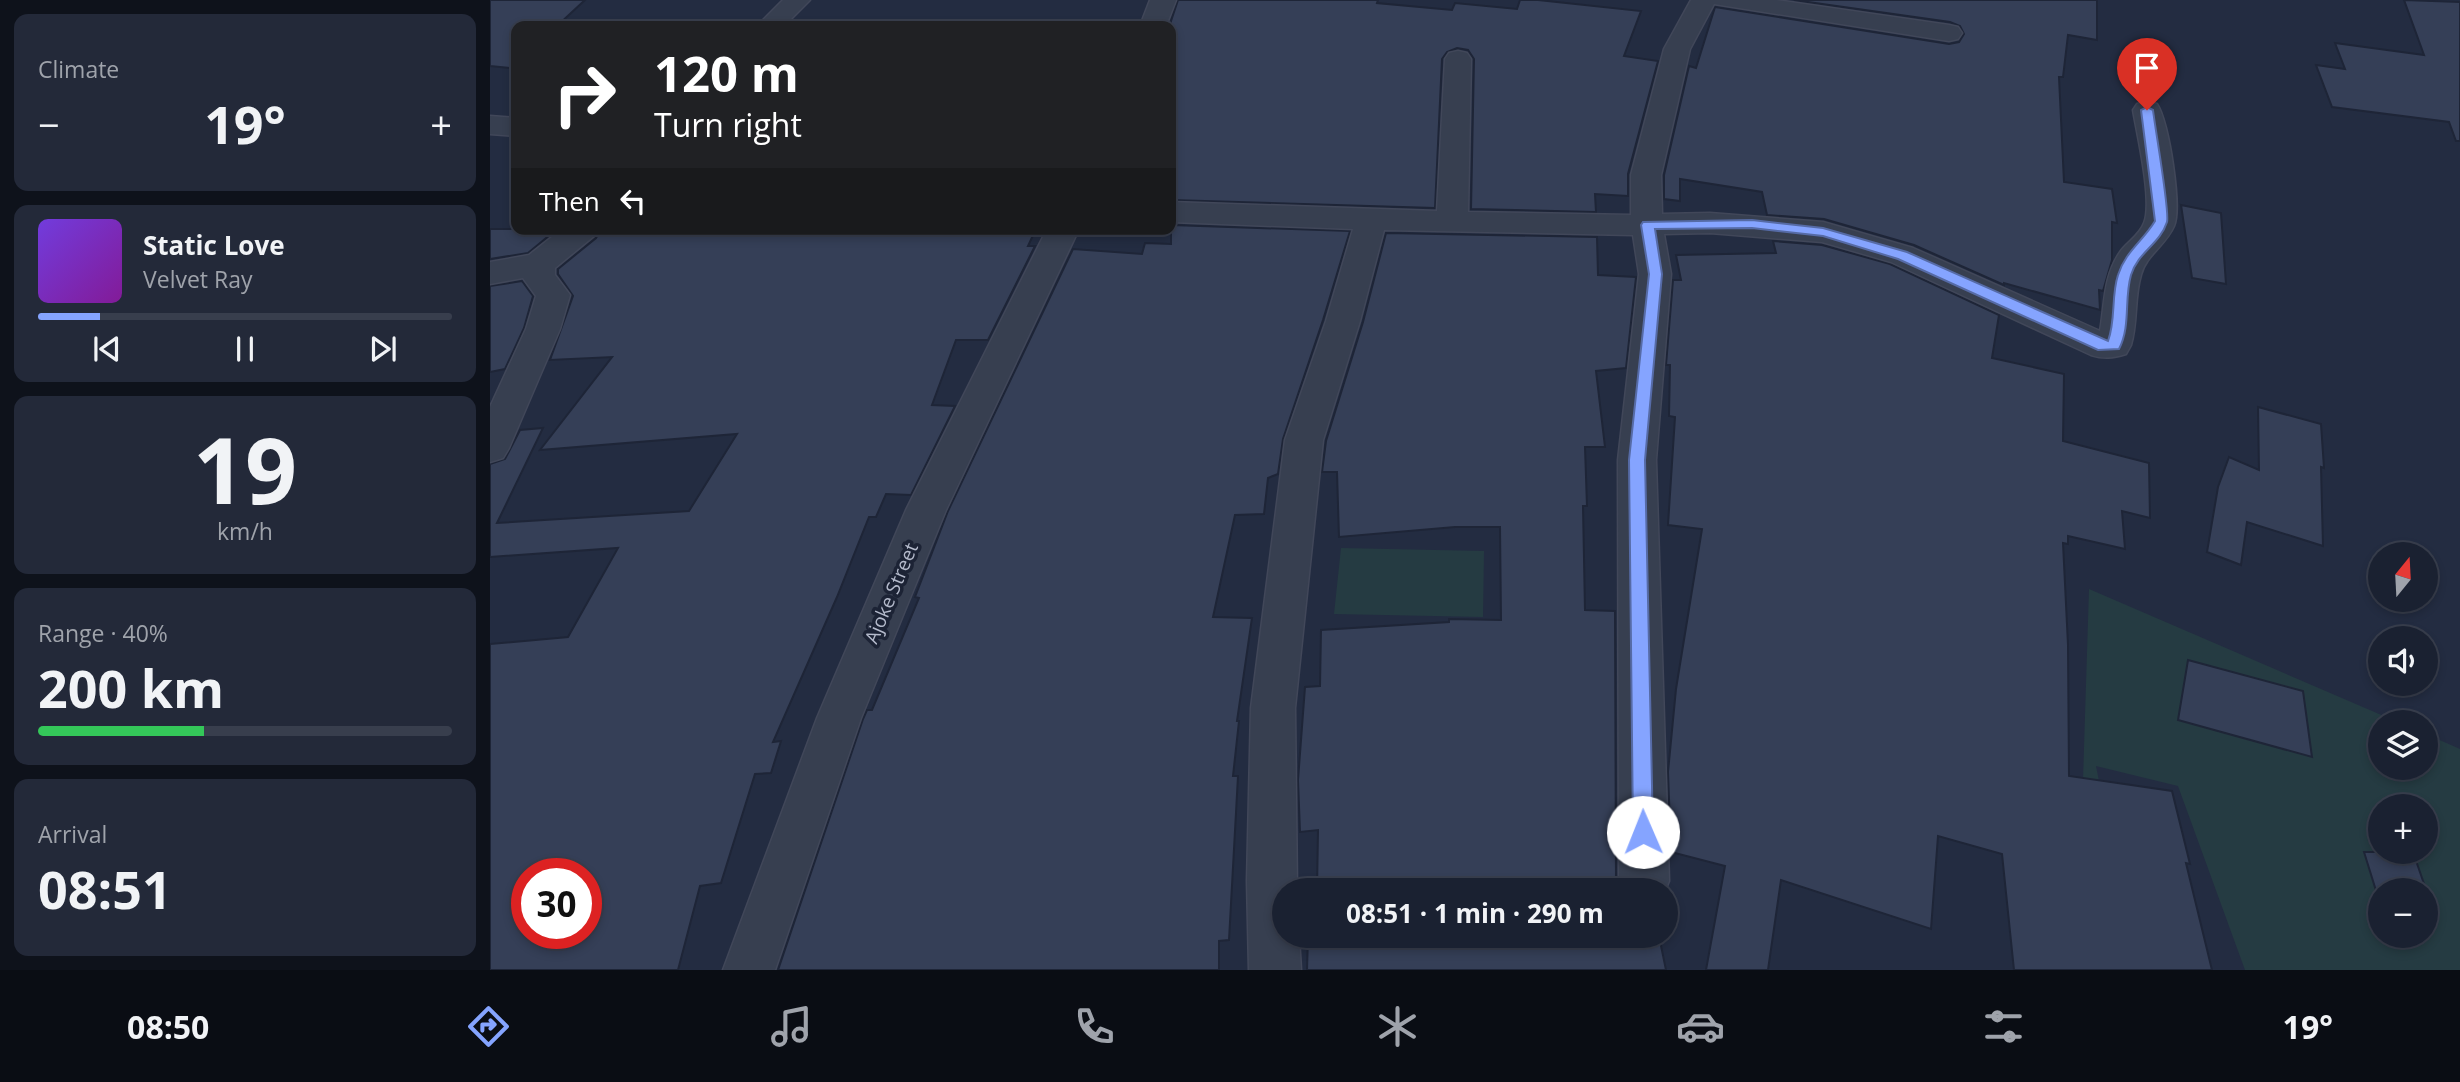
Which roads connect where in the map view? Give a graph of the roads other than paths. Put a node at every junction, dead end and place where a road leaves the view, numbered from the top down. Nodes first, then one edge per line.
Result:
1 (797, 0) edge
2 (1163, 0) edge
3 (1704, 0) edge
4 (1724, 0) edge
5 (775, 21) edge
6 (1155, 21) edge
7 (1949, 33) dead end
8 (1458, 59) dead end
9 (2147, 110) dead end
10 (490, 125) edge
11 (511, 127) edge
12 (1176, 212) edge
13 (1371, 220) junction
14 (1452, 221) junction
15 (1647, 225) junction
16 (575, 235) edge
17 (1060, 235) edge
18 (539, 264) junction
19 (490, 273) edge
20 (490, 448) edge
21 (1644, 878) edge
22 (749, 970) edge
23 (1275, 970) edge

1 - 5 street
2 - 6 street
3 - 15 street
4 - 7 street
8 - 14 street
9 - 15 street
10 - 11 street
12 - 13 street
13 - 14 street
13 - 23 street
14 - 15 street
15 - 21 street
16 - 18 street
17 - 22 street, Ajoke Street
18 - 19 street
18 - 20 street

